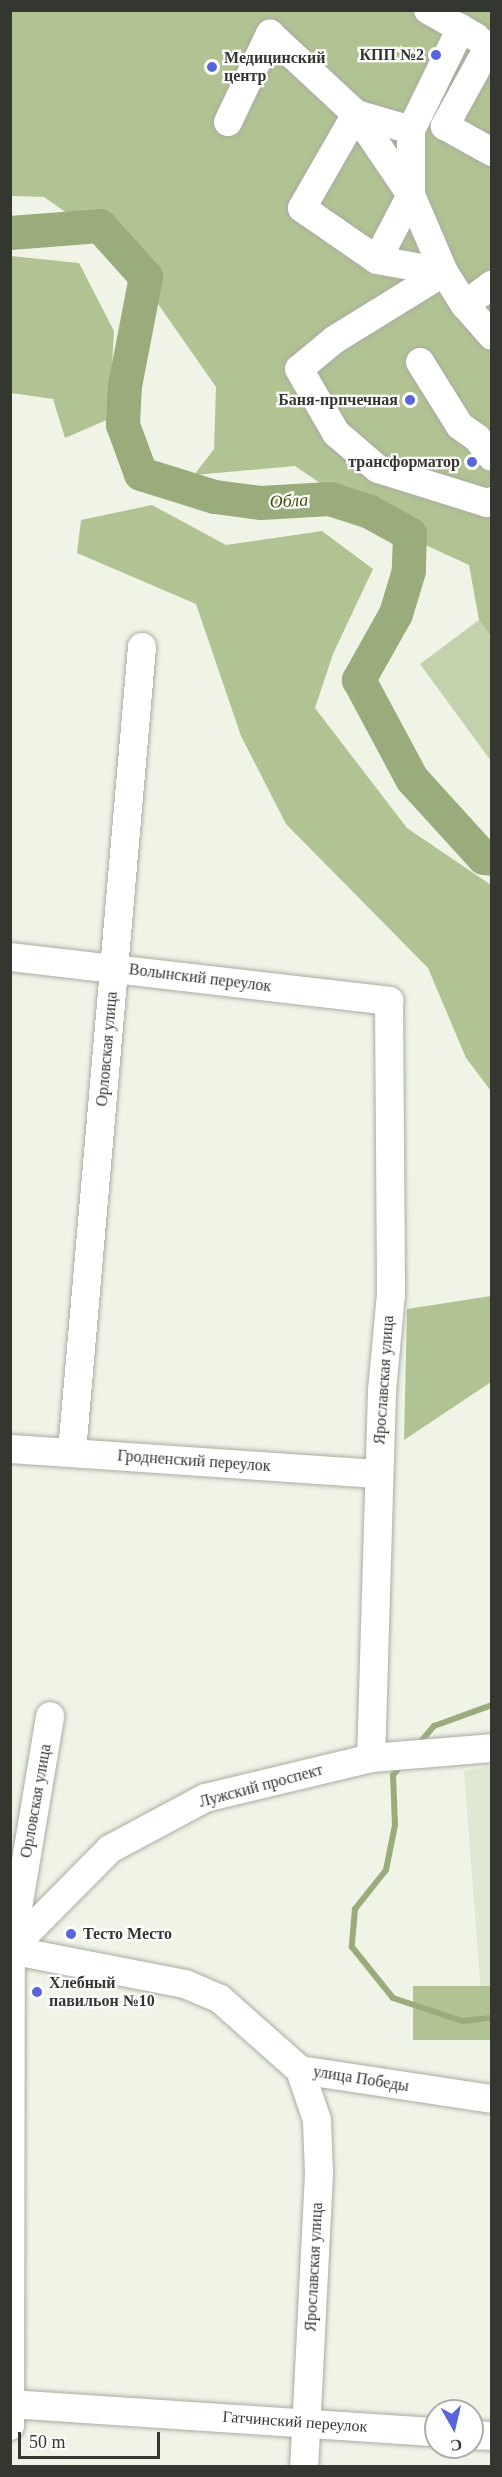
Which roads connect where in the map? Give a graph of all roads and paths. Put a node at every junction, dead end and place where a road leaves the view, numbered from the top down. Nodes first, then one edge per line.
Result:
1 (428, 10) edge
2 (461, 28) junction
3 (491, 45) edge
4 (357, 114) junction
5 (228, 122) dead end
6 (411, 130) junction
7 (492, 152) edge
8 (411, 195) junction
9 (377, 260) junction
10 (444, 272) junction
11 (492, 285) edge
12 (465, 305) junction
13 (492, 336) edge
14 (420, 362) dead end
15 (492, 458) edge
16 (490, 498) edge
17 (142, 646) dead end
18 (10, 957) edge
19 (114, 968) junction
20 (389, 1001) joint
21 (10, 1449) edge
22 (72, 1452) junction
23 (378, 1474) junction
24 (50, 1716) dead end
25 (492, 1748) edge
26 (371, 1758) junction
27 (10, 1950) edge
28 (300, 2070) junction
29 (492, 2099) edge
30 (11, 2411) edge
31 (307, 2423) junction
32 (424, 2431) edge
33 (304, 2466) edge

1 - 2 street
2 - 3 street
2 - 6 street
3 - 7 street
4 - 5 street
4 - 6 street
4 - 8 street
4 - 9 street
6 - 8 street
8 - 9 street
8 - 10 street
9 - 10 street
10 - 12 street
10 - 16 street
11 - 12 street
12 - 13 street
14 - 15 street
17 - 19 street, Орловская улица
18 - 19 street, Волынский переулок
19 - 20 street, Волынский переулок
19 - 22 street, Орловская улица
20 - 23 street, Ярославская улица
21 - 22 street, Гродненский переулок
22 - 23 street, Гродненский переулок
23 - 26 street, Ярославская улица
24 - 27 street, Орловская улица
25 - 26 street, Лужский проспект
26 - 27 street, Лужский проспект
27 - 28 street, улица Победы
27 - 30 street, Орловская улица
28 - 29 street, улица Победы
28 - 31 street, Ярославская улица
30 - 31 street, Гатчинский переулок
31 - 32 street, Гатчинский переулок
31 - 33 street, Ярославская улица

